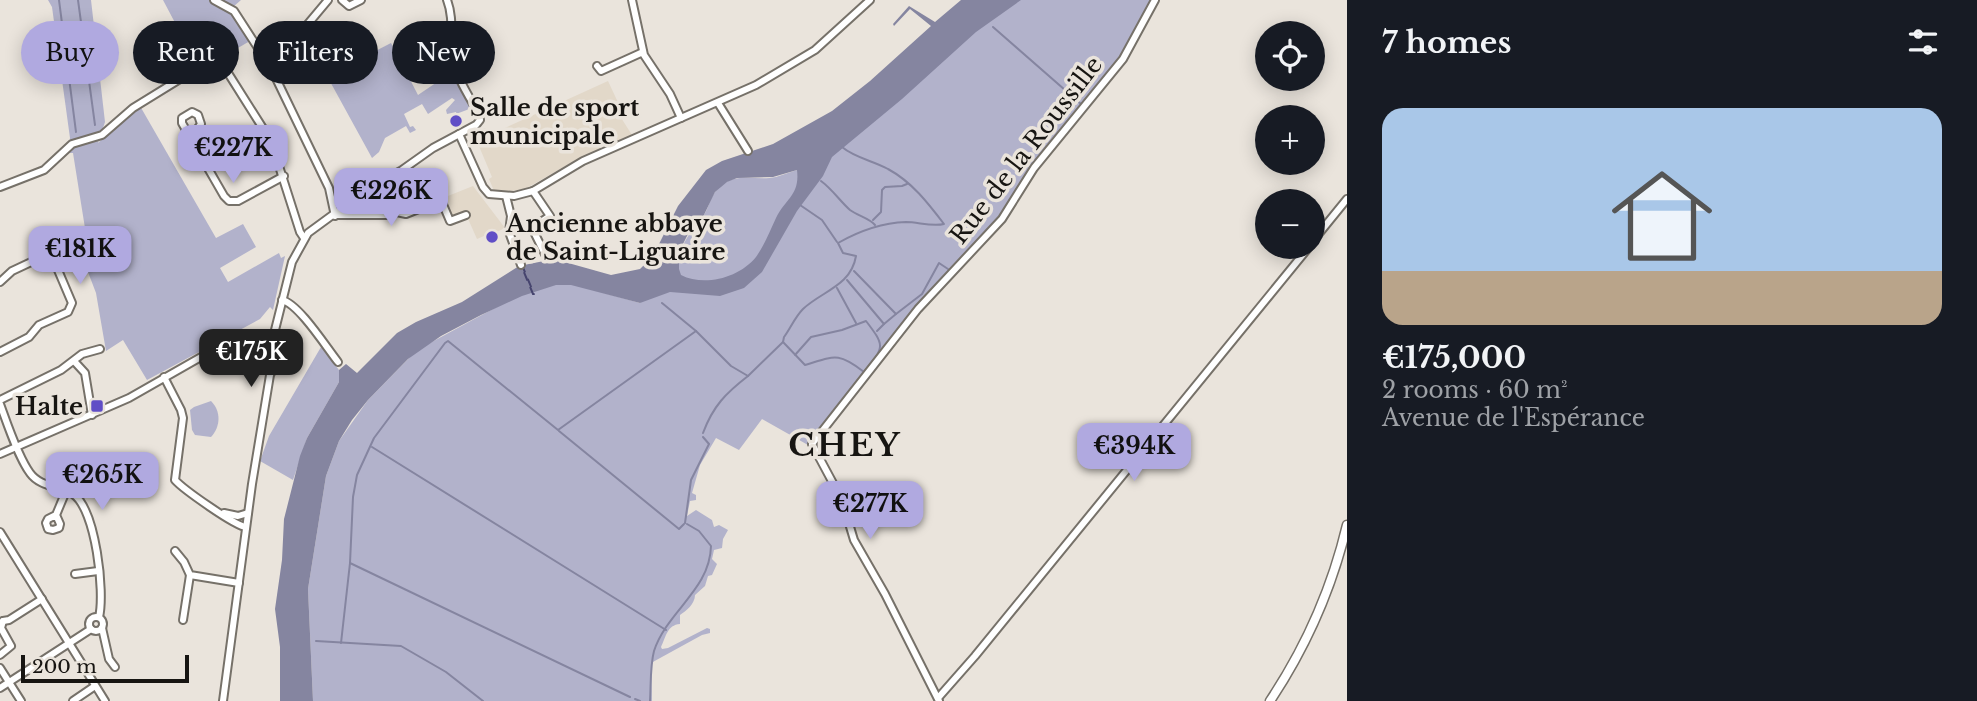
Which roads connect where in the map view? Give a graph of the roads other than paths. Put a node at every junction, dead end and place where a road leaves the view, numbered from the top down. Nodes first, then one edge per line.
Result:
1 (214, 0) edge
2 (328, 0) edge
3 (342, 0) edge
4 (361, 0) edge
5 (447, 0) edge
6 (632, 0) edge
7 (870, 0) edge
8 (1155, 0) edge
9 (310, 21) edge
10 (253, 40) edge
11 (643, 52) junction
12 (597, 66) dead end
13 (279, 84) edge
14 (718, 103) junction
15 (681, 118) junction
16 (459, 134) junction
17 (191, 137) dead end
18 (748, 151) dead end
19 (395, 175) junction
20 (284, 176) junction
21 (380, 182) junction
22 (0, 187) edge
23 (388, 189) junction
24 (533, 191) junction
25 (506, 197) junction
26 (1347, 200) edge
27 (347, 205) junction
28 (392, 211) junction
29 (351, 214) junction
30 (466, 215) dead end
31 (335, 216) junction
32 (1325, 226) edge
33 (304, 238) junction
34 (547, 256) dead end
35 (1299, 259) edge
36 (522, 265) dead end
37 (0, 282) edge
38 (282, 300) junction
39 (276, 326) junction
40 (271, 346) junction
41 (282, 347) junction
42 (100, 349) dead end
43 (0, 352) edge
44 (267, 356) junction
45 (74, 361) junction
46 (338, 362) dead end
47 (276, 363) junction
48 (164, 377) junction
49 (0, 402) edge
50 (92, 415) junction
51 (263, 415) junction
52 (17, 447) junction
53 (0, 454) edge
54 (81, 477) dead end
55 (64, 490) junction
56 (219, 511) junction
57 (248, 513) junction
58 (56, 516) dead end
59 (1347, 525) edge
60 (246, 527) junction
61 (0, 532) edge
62 (175, 551) dead end
63 (98, 571) junction
64 (75, 574) dead end
65 (190, 575) junction
66 (239, 583) junction
67 (42, 599) junction
68 (99, 617) junction
69 (183, 620) dead end
70 (1, 621) edge
71 (102, 628) junction
72 (91, 629) junction
73 (71, 643) junction
74 (0, 655) edge
75 (115, 667) dead end
76 (0, 668) edge
77 (9, 682) junction
78 (96, 686) junction
79 (0, 688) edge
80 (938, 700) edge
81 (21, 701) edge
82 (73, 701) edge
83 (105, 701) edge
84 (223, 701) edge
85 (1270, 701) edge

1 - 10 street
2 - 9 street
3 - 4 street
5 - 16 street
6 - 11 street
7 - 14 street
8 - 80 street, Rue de la Roussille
11 - 12 street
11 - 15 street
13 - 31 street
14 - 15 street
14 - 18 street
15 - 24 street
16 - 19 street
16 - 25 street
17 - 20 street
19 - 21 street
19 - 23 street
20 - 22 street
20 - 33 street
21 - 23 street
21 - 27 street
23 - 28 street
24 - 25 street
24 - 34 street
25 - 36 street
26 - 32 street
27 - 29 street
27 - 31 street
28 - 29 street
28 - 30 street
29 - 31 street
31 - 33 street
33 - 38 street
35 - 80 street
37 - 43 street
38 - 39 street
38 - 46 street
39 - 40 street
39 - 41 street
40 - 41 street
40 - 44 street
41 - 47 street
42 - 45 street
44 - 47 street
44 - 48 street
44 - 51 street
45 - 49 street
45 - 50 street
47 - 51 street
48 - 50 street
48 - 56 street
49 - 52 street
50 - 52 street
51 - 57 street
52 - 53 street
52 - 55 street
54 - 55 street
55 - 58 street
55 - 63 street
56 - 57 street
56 - 60 street
57 - 60 street
59 - 85 main road
60 - 66 street
61 - 67 street
62 - 65 street
63 - 64 street
63 - 68 street
65 - 66 street
65 - 69 street
66 - 84 street
67 - 70 street
67 - 73 street
68 - 71 street
68 - 72 street
70 - 74 street
71 - 72 street
71 - 75 street
72 - 73 street
73 - 77 street
73 - 78 street
76 - 77 street
77 - 79 street
77 - 81 street
78 - 82 street
78 - 83 street

